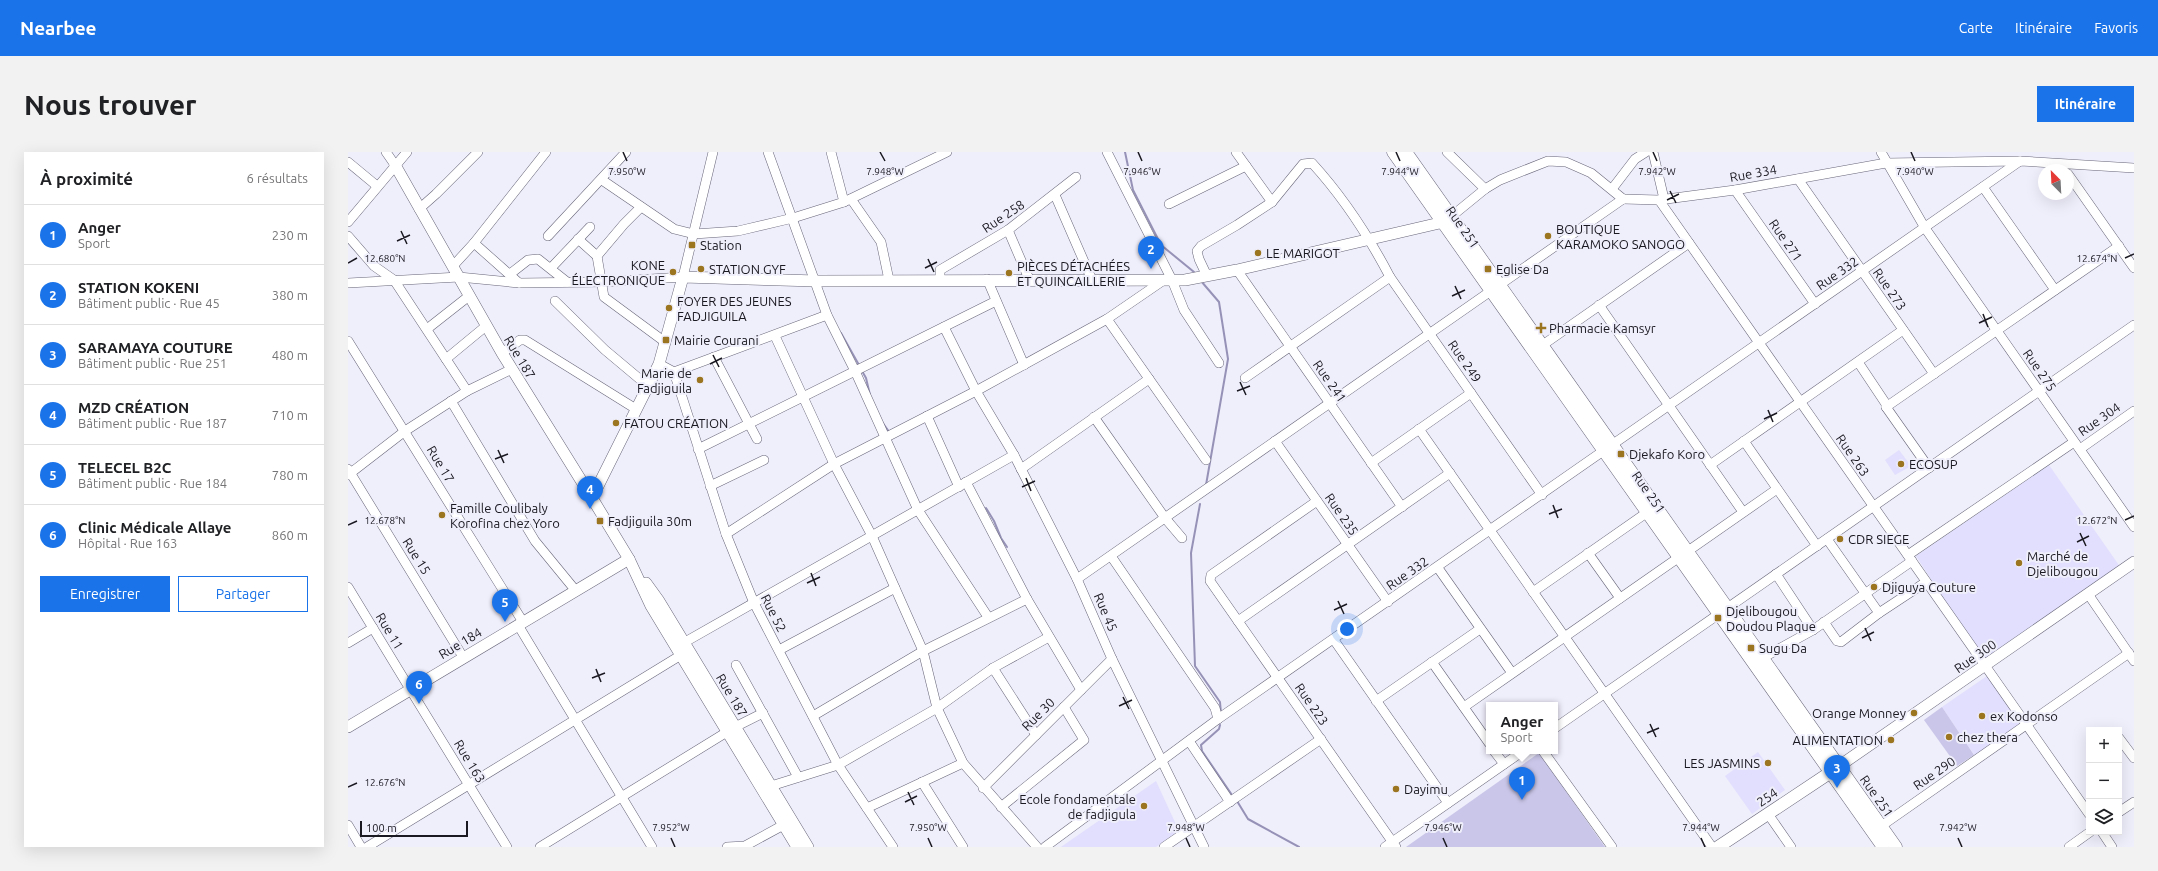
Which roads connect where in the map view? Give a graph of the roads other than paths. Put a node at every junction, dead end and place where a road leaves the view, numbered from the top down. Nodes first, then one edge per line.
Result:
1 (386, 152) edge
2 (407, 152) edge
3 (478, 152) edge
4 (546, 152) edge
5 (626, 152) edge
6 (713, 152) edge
7 (768, 152) edge
8 (831, 152) edge
9 (947, 152) edge
10 (1107, 152) edge
11 (1236, 152) edge
12 (1393, 152) edge
13 (1406, 152) edge
14 (1447, 152) edge
15 (1646, 152) edge
16 (1653, 152) edge
17 (1881, 152) edge
18 (348, 162) edge
19 (2020, 162) junction
20 (1886, 163) junction
21 (2038, 164) edge
22 (395, 165) junction
23 (1246, 166) junction
24 (2074, 167) edge
25 (2134, 168) edge
26 (1076, 177) dead end
27 (1798, 179) junction
28 (602, 180) junction
29 (2074, 182) edge
30 (377, 186) junction
31 (1984, 187) junction
32 (1485, 189) junction
33 (1612, 189) junction
34 (1735, 190) junction
35 (1055, 195) junction
36 (1623, 198) junction
37 (1661, 199) junction
38 (847, 200) junction
39 (1272, 202) junction
40 (1169, 204) dead end
41 (642, 207) junction
42 (419, 209) junction
43 (793, 218) junction
44 (1448, 220) junction
45 (348, 222) edge
46 (590, 227) dead end
47 (1925, 228) junction
48 (1008, 230) junction
49 (694, 234) junction
50 (348, 236) edge
51 (548, 236) dead end
52 (578, 239) junction
53 (1371, 240) junction
54 (474, 243) junction
55 (1689, 243) junction
56 (2119, 246) junction
57 (597, 256) junction
58 (453, 266) junction
59 (551, 268) junction
60 (2134, 268) edge
61 (1237, 270) junction
62 (1862, 272) junction
63 (510, 274) junction
64 (940, 275) junction
65 (1207, 276) junction
66 (459, 277) junction
67 (683, 277) junction
68 (1390, 277) junction
69 (987, 279) junction
70 (1029, 279) junction
71 (394, 280) junction
72 (889, 280) junction
73 (1092, 280) junction
74 (816, 281) junction
75 (1166, 281) junction
76 (567, 282) junction
77 (602, 282) junction
78 (348, 283) edge
79 (519, 283) junction
80 (1495, 288) junction
81 (2055, 290) junction
82 (469, 296) junction
83 (554, 301) dead end
84 (996, 301) junction
85 (1815, 304) junction
86 (1599, 306) junction
87 (827, 315) junction
88 (1107, 319) junction
89 (2134, 325) edge
90 (486, 326) junction
91 (944, 327) junction
92 (426, 329) junction
93 (1903, 330) junction
94 (1997, 330) junction
95 (1430, 334) junction
96 (775, 336) junction
97 (348, 341) edge
98 (665, 342) junction
99 (1759, 343) junction
100 (1543, 345) junction
101 (1290, 346) junction
102 (1532, 352) junction
103 (502, 353) junction
104 (714, 357) junction
105 (446, 359) junction
106 (1858, 362) junction
107 (1219, 363) dead end
108 (659, 364) junction
109 (1024, 365) junction
110 (512, 369) junction
111 (855, 371) junction
112 (674, 372) junction
113 (1934, 374) junction
114 (1244, 378) dead end
115 (1149, 379) junction
116 (648, 386) junction
117 (467, 391) junction
118 (976, 391) junction
119 (2039, 391) junction
120 (1471, 393) junction
121 (803, 397) junction
122 (451, 401) junction
123 (1800, 402) junction
124 (1330, 403) junction
125 (1669, 406) junction
126 (1886, 407) junction
127 (636, 409) junction
128 (2134, 411) edge
129 (927, 416) junction
130 (1094, 417) junction
131 (750, 424) junction
132 (1419, 429) junction
133 (405, 431) junction
134 (884, 438) junction
135 (757, 439) dead end
136 (1275, 441) junction
137 (1744, 441) junction
138 (1614, 445) junction
139 (2077, 445) junction
140 (698, 449) junction
141 (1604, 452) junction
142 (1014, 455) junction
143 (764, 460) dead end
144 (1206, 460) dead end
145 (1372, 463) junction
146 (834, 464) junction
147 (1710, 465) junction
148 (1929, 468) junction
149 (1021, 469) junction
150 (349, 472) edge
151 (1450, 473) junction
152 (963, 484) junction
153 (710, 486) junction
154 (1777, 489) junction
155 (1542, 495) junction
156 (592, 498) junction
157 (1317, 501) junction
158 (1657, 505) junction
159 (1874, 506) junction
160 (1402, 507) junction
161 (918, 510) junction
162 (1646, 512) junction
163 (1743, 512) junction
164 (1165, 518) junction
165 (2134, 526) edge
166 (1490, 531) junction
167 (726, 534) junction
168 (872, 536) junction
169 (1182, 538) dead end
170 (1828, 539) junction
171 (1348, 545) junction
172 (1817, 546) junction
173 (1688, 549) junction
174 (1588, 553) junction
175 (1111, 556) junction
176 (1677, 557) junction
177 (1910, 558) junction
178 (629, 559) junction
179 (2134, 562) edge
180 (1438, 568) junction
181 (1776, 574) junction
182 (1078, 579) junction
183 (1926, 582) junction
184 (348, 587) edge
185 (895, 588) junction
186 (576, 591) junction
187 (1533, 592) junction
188 (1865, 594) junction
189 (2088, 594) junction
190 (1620, 598) junction
191 (1027, 599) junction
192 (1388, 602) junction
193 (754, 603) junction
194 (1728, 607) junction
195 (1879, 613) junction
196 (1718, 614) junction
197 (988, 617) junction
198 (1238, 621) junction
199 (1824, 622) junction
200 (520, 623) junction
201 (373, 628) junction
202 (1480, 629) junction
203 (1813, 630) junction
204 (1050, 637) junction
205 (1565, 637) junction
206 (1334, 640) junction
207 (348, 644) edge
208 (682, 649) junction
209 (779, 650) junction
210 (923, 651) junction
211 (464, 657) junction
212 (2131, 657) edge
213 (1112, 659) junction
214 (1758, 661) junction
215 (1432, 662) junction
216 (736, 665) dead end
217 (1985, 666) junction
218 (993, 668) junction
219 (1512, 673) junction
220 (1278, 679) junction
221 (410, 689) junction
222 (1081, 690) junction
223 (1605, 694) junction
224 (1376, 701) junction
225 (1064, 707) junction
226 (1464, 707) junction
227 (937, 708) junction
228 (763, 713) junction
229 (813, 716) junction
230 (575, 719) junction
231 (1218, 719) junction
232 (2026, 725) junction
233 (348, 726) edge
234 (1558, 726) edge
235 (731, 730) junction
236 (1036, 735) junction
237 (1321, 739) junction
238 (1486, 739) edge
239 (1189, 741) junction
240 (2122, 742) edge
241 (1496, 754) edge
242 (1519, 754) edge
243 (1545, 754) edge
244 (2134, 758) edge
245 (1160, 761) junction
246 (963, 763) junction
247 (1504, 764) junction
248 (838, 765) junction
249 (1835, 769) junction
250 (798, 777) junction
251 (922, 782) junction
252 (469, 785) junction
253 (771, 786) junction
254 (983, 788) junction
255 (622, 797) junction
256 (1230, 802) junction
257 (2134, 802) edge
258 (1448, 803) junction
259 (1001, 807) junction
260 (867, 808) junction
261 (2086, 810) edge
262 (2122, 810) edge
263 (1768, 814) junction
264 (788, 823) junction
265 (348, 825) edge
266 (1194, 825) junction
267 (1877, 829) junction
268 (2086, 835) edge
269 (2104, 835) edge
270 (1391, 845) edge
271 (361, 847) edge
272 (367, 847) edge
273 (507, 847) edge
274 (540, 847) edge
275 (652, 847) edge
276 (727, 847) edge
277 (797, 847) edge
278 (808, 847) edge
279 (893, 847) edge
280 (963, 847) edge
281 (1037, 847) edge
282 (1045, 847) edge
283 (1164, 847) edge
284 (1204, 847) edge
285 (1612, 847) edge
286 (1712, 847) edge
287 (1718, 847) edge
288 (1791, 847) edge
289 (1883, 847) edge
290 (1896, 847) edge
291 (2069, 847) edge
292 (2112, 847) edge

1 - 22 street
2 - 22 street
3 - 42 street
4 - 54 street
5 - 28 street
6 - 49 street
7 - 43 street
8 - 38 street
9 - 38 street
10 - 75 street
11 - 23 street
12 - 44 main road, Rue 251
13 - 44 main road, Rue 251
14 - 32 street
15 - 33 street
16 - 37 street
17 - 20 street, Rue 275
18 - 30 street
19 - 20 street, Rue 334
19 - 21 street, Rue 334
19 - 31 street, Rue 332
20 - 27 street, Rue 334
20 - 47 street, Rue 275
22 - 30 street
22 - 42 street, Rue 187
23 - 39 street
23 - 40 street
24 - 25 street, Rue 334
26 - 35 street, Rue 258
27 - 34 street, Rue 334
27 - 62 street, Rue 273
28 - 41 street
28 - 51 street
29 - 56 street
30 - 45 street
31 - 47 street, Rue 332
31 - 81 street
32 - 33 street
32 - 44 street
33 - 36 street
34 - 37 street, Rue 334
34 - 85 street, Rue 271
35 - 48 street, Rue 258
35 - 73 street
36 - 37 street, Rue 334
36 - 80 street
37 - 55 street, Rue 263
38 - 43 street
38 - 72 street
39 - 53 street, Rue 249
39 - 65 street
41 - 49 street
41 - 57 street
42 - 58 street, Rue 187
43 - 49 street
43 - 74 street
44 - 53 street
44 - 80 main road, Rue 251
46 - 52 street
47 - 62 street, Rue 332
47 - 94 street, Rue 275
48 - 64 street, Rue 258
48 - 70 street
49 - 67 street
50 - 71 street
52 - 57 street
52 - 59 street
53 - 61 street
53 - 68 street, Rue 249
54 - 58 street
54 - 63 street
55 - 86 street
55 - 99 street, Rue 263
56 - 60 street
56 - 81 street
57 - 77 street
58 - 66 street, Rue 187
59 - 63 street
59 - 76 street
61 - 65 street
61 - 101 street, Rue 241
62 - 85 street, Rue 332
62 - 93 street, Rue 273
63 - 79 street
64 - 69 street
64 - 72 street
65 - 75 street
66 - 71 street
66 - 79 street
66 - 82 street, Rue 187
67 - 74 street
67 - 77 street
67 - 98 street
68 - 95 street, Rue 249
68 - 101 street
69 - 70 street
69 - 84 street
70 - 73 street
71 - 78 street
71 - 92 street
72 - 74 street
73 - 75 street
74 - 87 street
75 - 88 street
75 - 107 street
76 - 77 street
76 - 79 street
77 - 98 street
80 - 95 street
80 - 100 main road, Rue 251
80 - 102 main road, Rue 251
81 - 94 street
82 - 90 street, Rue 187
82 - 92 street
83 - 116 street
84 - 91 street
84 - 109 street
85 - 99 street, Rue 332
86 - 100 street
86 - 125 street
87 - 96 street
87 - 111 street
88 - 109 street
88 - 115 street
89 - 119 street
90 - 103 street, Rue 187
90 - 105 street
91 - 111 street
91 - 118 street, Rue 45
92 - 105 street
93 - 106 street
93 - 113 street, Rue 273
94 - 113 street
94 - 119 street, Rue 275
95 - 120 street, Rue 249
95 - 124 street
96 - 104 street
96 - 121 street
97 - 133 street, Rue 17
98 - 108 street
99 - 123 street, Rue 263
99 - 125 street, Rue 332
100 - 102 street
100 - 138 main road, Rue 251
101 - 114 street
101 - 124 street, Rue 241
102 - 141 main road, Rue 251
103 - 110 street, Rue 187
103 - 127 street
104 - 112 street
104 - 131 street
105 - 117 street
106 - 123 street
106 - 126 street
108 - 112 street
108 - 116 street
109 - 118 street
110 - 117 street
110 - 156 street, Rue 187
111 - 121 street
111 - 134 street
112 - 140 street, Rue 52
113 - 126 street
115 - 130 street
115 - 144 street
116 - 127 street
117 - 122 street
118 - 129 street
118 - 142 street, Rue 45
119 - 139 street, Rue 275
119 - 148 street
120 - 132 street
120 - 155 street, Rue 249
121 - 131 street
121 - 146 street
122 - 133 street
122 - 186 street
123 - 137 street
123 - 159 street, Rue 263
124 - 136 street
124 - 145 street, Rue 241
125 - 138 street, Rue 332
125 - 147 street
126 - 148 street
127 - 156 street
128 - 139 street, Rue 304
129 - 134 street
129 - 152 street
130 - 149 street
130 - 164 street
131 - 135 street
131 - 140 street
132 - 145 street
132 - 151 street
133 - 150 street
133 - 200 street, Rue 17
134 - 146 street
134 - 161 street
136 - 157 street, Rue 235
136 - 164 street
137 - 147 street
137 - 154 street
138 - 141 street, Rue 332
138 - 158 main road, Rue 251
139 - 165 street, Rue 275
139 - 177 street, Rue 304
140 - 153 street, Rue 52
141 - 155 street, Rue 332
141 - 162 main road, Rue 251
142 - 149 street, Rue 45
142 - 152 street
143 - 153 street
145 - 160 street, Rue 241
146 - 167 street
146 - 168 street
147 - 163 street
148 - 159 street
149 - 182 street, Rue 45
150 - 211 street, Rue 15
151 - 160 street
151 - 166 street
152 - 161 street
152 - 191 street
153 - 167 street, Rue 52
154 - 163 street
154 - 172 street
155 - 166 street, Rue 332
156 - 178 street, Rue 187
157 - 171 street, Rue 235
157 - 198 street, Rue 223
158 - 162 street
158 - 173 main road, Rue 251
159 - 170 street
159 - 177 street, Rue 263
160 - 171 street
161 - 168 street
161 - 197 street
162 - 174 street
162 - 176 main road, Rue 251
163 - 173 street
164 - 169 street
164 - 175 street
166 - 180 street, Rue 332
166 - 187 street
167 - 193 street, Rue 52
168 - 185 street
168 - 193 street
170 - 172 street
170 - 188 street
171 - 192 street, Rue 235
171 - 198 street
172 - 181 street
173 - 176 street
173 - 194 main road, Rue 251
174 - 187 street
174 - 190 street
175 - 182 street
175 - 231 street
176 - 190 street
176 - 196 main road, Rue 251
177 - 183 street, Rue 263
177 - 188 street, Rue 304
178 - 186 street, Rue 184
178 - 208 street, Rue 187
179 - 189 street, Rue 300
180 - 192 street, Rue 332
180 - 202 street
181 - 194 street
181 - 203 street
182 - 213 street, Rue 45
183 - 195 street
183 - 217 street, Rue 263
184 - 201 street, Rue 11
185 - 209 street
185 - 210 street
186 - 200 street, Rue 184
187 - 205 street
188 - 195 street
188 - 199 street, Rue 304
189 - 212 street
189 - 217 street, Rue 300
190 - 205 street
191 - 197 street
191 - 204 street
192 - 206 street, Rue 332
193 - 208 street
193 - 209 street, Rue 52
194 - 196 street
194 - 214 main road, Rue 251
195 - 199 street
196 - 214 main road, Rue 251
196 - 223 street
197 - 210 street
198 - 220 street, Rue 223
199 - 203 street, Rue 304
200 - 211 street, Rue 184
200 - 230 street, Rue 17
201 - 207 street
201 - 221 street, Rue 11
202 - 215 street
202 - 219 street
203 - 214 street, Rue 304
204 - 218 street
204 - 222 street
205 - 219 street
205 - 223 street
206 - 220 street, Rue 332
206 - 224 street
208 - 230 street
208 - 235 street, Rue 187
209 - 229 street, Rue 52
210 - 227 street
210 - 229 street
211 - 221 street, Rue 184
212 - 232 street, Rue 290
213 - 222 street, Rue 30
213 - 245 street, Rue 45
214 - 249 main road, Rue 251
215 - 224 street
215 - 226 street
216 - 228 street
217 - 232 street, Rue 263
217 - 249 street, Rue 300
218 - 227 street
218 - 236 street
219 - 226 street
220 - 231 street, Rue 332
220 - 237 street, Rue 223
221 - 233 street, Rue 184
221 - 252 street, Rue 163
222 - 225 street, Rue 30
223 - 234 street
223 - 286 street
224 - 258 street
225 - 236 street, Rue 30
225 - 259 street
226 - 238 street
227 - 246 street
227 - 248 street
228 - 235 street
228 - 250 street
229 - 248 street, Rue 52
230 - 252 street
230 - 255 street, Rue 17
231 - 239 street, Rue 332
232 - 261 street, Rue 263
232 - 267 street, Rue 290
235 - 253 street, Rue 187
235 - 255 street
235 - 264 street, Rue 187
236 - 254 street, Rue 30
237 - 256 street
237 - 270 street, Rue 223
239 - 245 street, Rue 332
239 - 256 street
240 - 244 street
241 - 247 street
242 - 247 street
243 - 285 street
245 - 266 street, Rue 45
245 - 282 street, Rue 332
246 - 251 street
246 - 254 street
247 - 258 street
248 - 250 street
248 - 260 street, Rue 52
249 - 263 main road, 254
249 - 267 main road, Rue 251
250 - 253 street
251 - 260 street
251 - 280 street
252 - 272 street
252 - 273 street, Rue 163
253 - 264 street, Rue 187
254 - 259 street
255 - 274 street
255 - 275 street, Rue 17
256 - 266 street
257 - 262 street
258 - 270 street
259 - 281 street
260 - 279 street, Rue 52
263 - 287 main road, 254
263 - 288 street
264 - 276 street
264 - 277 street, Rue 187
264 - 278 street, Rue 187
265 - 271 street
266 - 283 street
266 - 284 street, Rue 45
267 - 289 main road, Rue 251
267 - 290 main road, Rue 251
268 - 291 street
269 - 292 street

